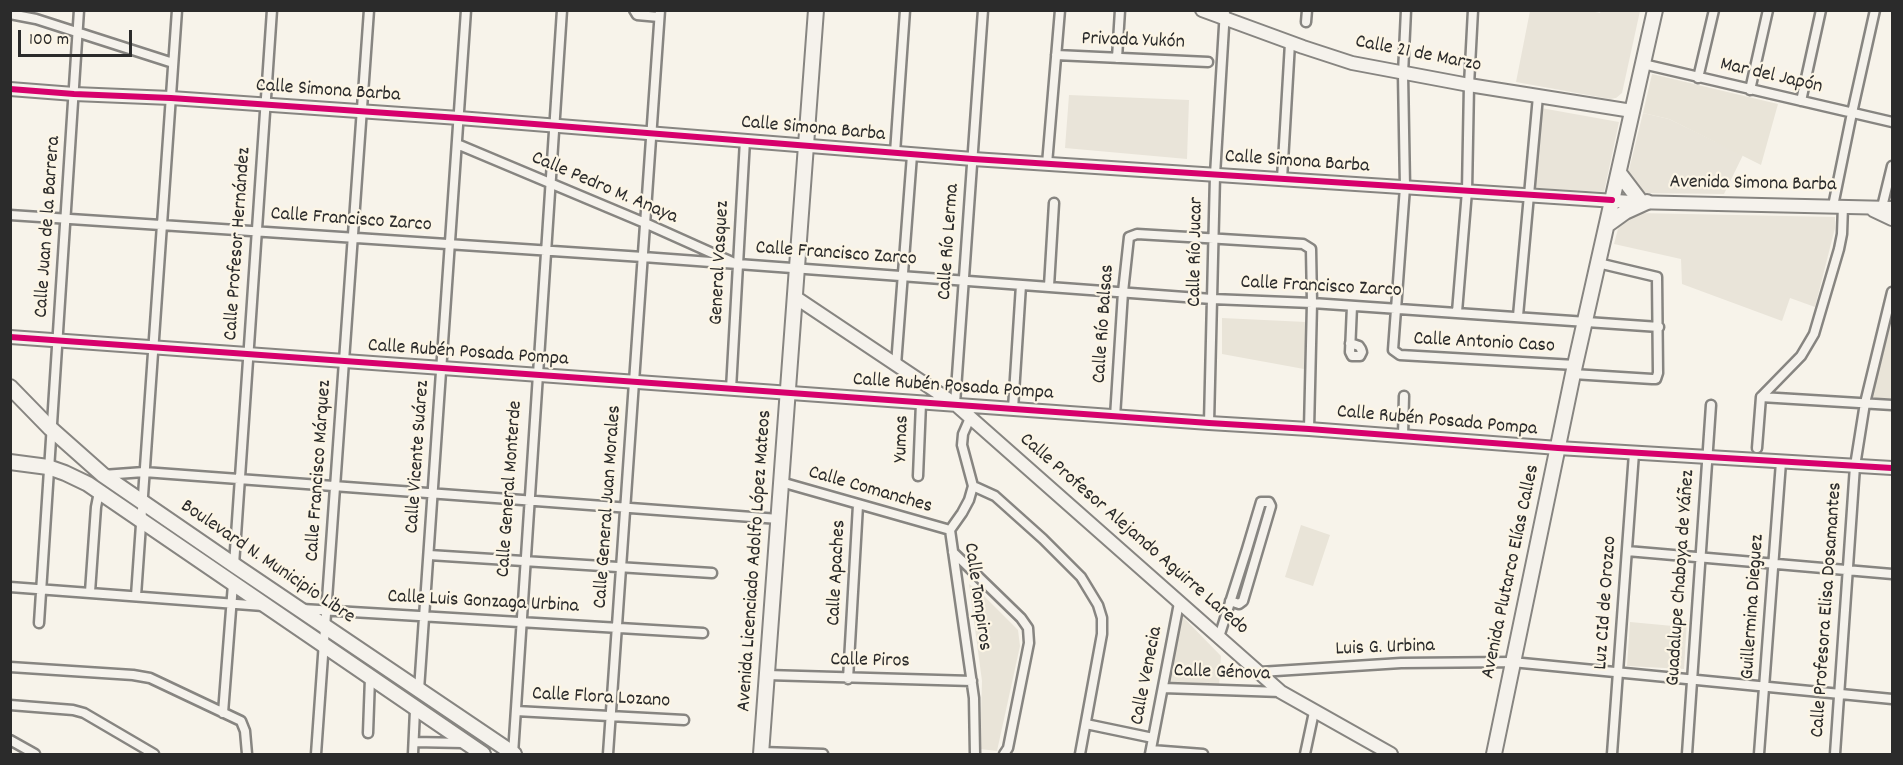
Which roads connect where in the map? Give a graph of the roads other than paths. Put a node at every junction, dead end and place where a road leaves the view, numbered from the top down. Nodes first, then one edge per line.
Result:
1 (79, 10) edge
2 (177, 10) edge
3 (272, 10) edge
4 (369, 10) edge
5 (466, 10) edge
6 (562, 10) edge
7 (634, 10) edge
8 (816, 10) edge
9 (905, 10) edge
10 (982, 10) edge
11 (1060, 10) edge
12 (1120, 10) edge
13 (1202, 10) edge
14 (1307, 10) edge
15 (1406, 10) edge
16 (1473, 10) edge
17 (1655, 10) edge
18 (1714, 10) edge
19 (1768, 10) edge
20 (1821, 10) edge
21 (1875, 10) edge
22 (10, 14) edge
23 (659, 14) edge
24 (1225, 14) edge
25 (1306, 22) dead end
26 (78, 32) junction
27 (1290, 43) junction
28 (1056, 55) junction
29 (1117, 58) junction
30 (1208, 62) dead end
31 (173, 63) junction
32 (1643, 64) junction
33 (1403, 74) junction
34 (1698, 78) junction
35 (1469, 85) junction
36 (10, 89) edge
37 (1750, 90) junction
38 (74, 94) junction
39 (1538, 96) junction
40 (171, 98) junction
41 (1801, 101) junction
42 (266, 105) junction
43 (362, 111) junction
44 (1632, 111) junction
45 (1852, 113) junction
46 (459, 118) junction
47 (1893, 122) edge
48 (555, 126) junction
49 (651, 132) junction
50 (745, 140) junction
51 (457, 144) junction
52 (806, 145) junction
53 (895, 153) junction
54 (912, 154) junction
55 (973, 159) junction
56 (1047, 164) junction
57 (1892, 170) edge
58 (1619, 172) junction
59 (1215, 175) junction
60 (1282, 179) junction
61 (550, 184) junction
62 (1405, 187) junction
63 (1467, 191) junction
64 (1530, 195) junction
65 (1612, 200) junction
66 (1644, 202) junction
67 (1054, 203) dead end
68 (1838, 206) junction
69 (1866, 207) junction
70 (1887, 207) edge
71 (10, 215) edge
72 (66, 218) junction
73 (1893, 219) edge
74 (645, 223) junction
75 (162, 225) junction
76 (1607, 225) junction
77 (257, 232) junction
78 (353, 238) junction
79 (1213, 239) junction
80 (450, 245) junction
81 (546, 251) junction
82 (643, 257) junction
83 (1598, 263) junction
84 (738, 265) junction
85 (797, 269) junction
86 (904, 277) junction
87 (964, 281) junction
88 (1021, 285) junction
89 (1049, 286) junction
90 (1123, 292) junction
91 (1893, 292) edge
92 (795, 297) junction
93 (1212, 299) junction
94 (1312, 303) junction
95 (1352, 306) junction
96 (1395, 308) junction
97 (1457, 312) junction
98 (1518, 316) junction
99 (1586, 322) junction
100 (1659, 327) junction
101 (10, 337) edge
102 (58, 341) junction
103 (1350, 343) dead end
104 (154, 348) junction
105 (248, 354) junction
106 (344, 362) junction
107 (896, 365) junction
108 (441, 368) junction
109 (1574, 369) junction
110 (538, 375) junction
111 (634, 382) junction
112 (10, 387) edge
113 (731, 389) junction
114 (788, 392) junction
115 (1404, 396) dead end
116 (1761, 397) junction
117 (921, 403) junction
118 (1864, 403) junction
119 (955, 404) junction
120 (1711, 405) dead end
121 (1893, 405) edge
122 (1013, 409) junction
123 (1115, 417) junction
124 (970, 418) junction
125 (1209, 423) junction
126 (50, 429) junction
127 (1309, 429) junction
128 (1403, 436) junction
129 (1558, 448) junction
130 (1757, 448) dead end
131 (1634, 453) junction
132 (1707, 458) junction
133 (10, 462) edge
134 (1780, 462) junction
135 (1855, 466) junction
136 (48, 467) junction
137 (1893, 468) edge
138 (144, 472) junction
139 (103, 475) junction
140 (918, 476) dead end
141 (240, 479) junction
142 (781, 483) junction
143 (335, 486) junction
144 (973, 486) junction
145 (99, 492) junction
146 (433, 494) junction
147 (141, 501) junction
148 (530, 501) junction
149 (858, 505) junction
150 (626, 508) junction
151 (779, 519) junction
152 (140, 522) junction
153 (950, 530) junction
154 (1246, 549) junction
155 (1627, 551) junction
156 (953, 552) junction
157 (1257, 553) junction
158 (429, 555) junction
159 (1701, 558) junction
160 (525, 561) junction
161 (1774, 564) junction
162 (234, 565) junction
163 (621, 567) junction
164 (1848, 571) junction
165 (712, 573) dead end
166 (1893, 574) edge
167 (233, 584) junction
168 (10, 587) edge
169 (41, 589) junction
170 (90, 592) junction
171 (136, 596) junction
172 (1230, 601) junction
173 (1179, 603) junction
174 (232, 604) junction
175 (267, 607) junction
176 (298, 608) junction
177 (326, 610) junction
178 (424, 616) junction
179 (521, 622) junction
180 (39, 623) dead end
181 (325, 627) junction
182 (617, 628) junction
183 (703, 633) dead end
184 (1219, 637) junction
185 (324, 645) junction
186 (1512, 662) junction
187 (10, 668) edge
188 (1260, 672) junction
189 (1618, 673) junction
190 (767, 675) junction
191 (370, 678) junction
192 (848, 679) junction
193 (1692, 680) junction
194 (972, 681) junction
195 (1765, 687) junction
196 (1163, 688) junction
197 (419, 690) junction
198 (1281, 692) junction
199 (1840, 695) junction
200 (1893, 699) edge
201 (10, 705) edge
202 (415, 710) junction
203 (516, 711) junction
204 (223, 712) junction
205 (1314, 712) junction
206 (611, 716) junction
207 (684, 720) dead end
208 (1086, 724) junction
209 (368, 733) dead end
210 (1153, 738) junction
211 (10, 740) edge
212 (414, 742) junction
213 (465, 743) junction
214 (1151, 752) edge
215 (761, 753) edge
216 (35, 754) edge
217 (154, 754) edge
218 (247, 754) edge
219 (316, 754) edge
220 (413, 754) edge
221 (483, 754) edge
222 (514, 754) edge
223 (608, 754) edge
224 (823, 754) edge
225 (976, 754) edge
226 (1004, 754) edge
227 (1080, 754) edge
228 (1203, 754) edge
229 (1305, 754) edge
230 (1391, 754) edge
231 (1494, 754) edge
232 (1612, 754) edge
233 (1687, 754) edge
234 (1759, 754) edge
235 (1835, 754) edge

1 - 26 street, Calle Juan de la Barrera
2 - 31 street
3 - 42 street, Calle Profesor Hernández
4 - 43 street, Calle Francisco Márquez
5 - 46 street, Calle Vicente Suárez
6 - 48 street, Calle General Monterde
7 - 23 street
8 - 52 main road, Avenida Licenciado Adolfo López Mateos
9 - 53 street
10 - 55 street, Calle Río Lerma
11 - 28 street
12 - 29 street
13 - 24 street, Calle 21 de Marzo
14 - 25 street
15 - 33 street
16 - 35 street
17 - 32 main road, Avenida Plutarco Elías Calles
18 - 34 street
19 - 37 street
20 - 41 street
21 - 45 street
22 - 26 street
23 - 49 street, Calle General Juan Morales
24 - 27 street, Calle 21 de Marzo
24 - 59 street, Calle Río Jucar
26 - 31 street
26 - 38 street, Calle Juan de la Barrera
27 - 33 street, Calle 21 de Marzo
27 - 60 street
28 - 29 street, Privada Yukón
28 - 56 street
29 - 30 street, Privada Yukón
31 - 40 street
32 - 34 street, Mar del Japón
32 - 44 main road, Avenida Plutarco Elías Calles
33 - 35 street, Calle 21 de Marzo
33 - 62 street
34 - 37 street, Mar del Japón
35 - 39 street, Calle 21 de Marzo
35 - 63 street
36 - 38 street, Calle Simona Barba
37 - 41 street, Mar del Japón
38 - 40 street, Calle Simona Barba
38 - 72 street, Calle Juan de la Barrera
39 - 44 street, Calle 21 de Marzo
39 - 64 street
40 - 42 street, Calle Simona Barba
40 - 75 street
41 - 45 street, Mar del Japón
42 - 43 street, Calle Simona Barba
42 - 77 street, Calle Profesor Hernández
43 - 46 street, Calle Simona Barba
43 - 78 street, Calle Francisco Márquez
44 - 58 main road, Avenida Plutarco Elías Calles
45 - 47 street, Mar del Japón
45 - 68 street
46 - 48 street, Calle Simona Barba
46 - 51 street, Calle Vicente Suárez
48 - 49 street, Calle Simona Barba
48 - 61 street, Calle General Monterde
49 - 50 street, Calle Simona Barba
49 - 74 street, Calle General Juan Morales
50 - 52 street, Calle Simona Barba
50 - 84 street, General Vasquez
51 - 61 street, Calle Pedro M. Anaya
51 - 80 street, Calle Vicente Suárez
52 - 53 street, Calle Simona Barba
52 - 85 main road, Avenida Licenciado Adolfo López Mateos
53 - 54 street, Calle Simona Barba
54 - 55 street, Calle Simona Barba
54 - 86 street
55 - 56 street, Calle Simona Barba
55 - 87 street, Calle Río Lerma
56 - 59 street, Calle Simona Barba
57 - 70 street
58 - 65 main road, Avenida Plutarco Elías Calles
58 - 66 main road
59 - 60 street, Calle Simona Barba
59 - 79 street, Calle Río Jucar
60 - 62 street, Calle Simona Barba
61 - 74 street, Calle Pedro M. Anaya
61 - 81 street, Calle General Monterde
62 - 63 street, Calle Simona Barba
62 - 96 street
63 - 64 street, Calle Simona Barba
63 - 97 street
64 - 65 street, Calle Simona Barba
64 - 98 street
65 - 66 street, Avenida Simona Barba
65 - 76 main road, Avenida Plutarco Elías Calles
66 - 68 street, Avenida Simona Barba
66 - 76 main road
67 - 89 street
68 - 69 street, Avenida Simona Barba
68 - 116 street
69 - 70 street, Avenida Simona Barba
69 - 73 street
71 - 72 street, Calle Francisco Zarco
72 - 75 street, Calle Francisco Zarco
72 - 102 street, Calle Juan de la Barrera
74 - 82 street, Calle General Juan Morales
74 - 84 street, Calle Pedro M. Anaya
75 - 77 street, Calle Francisco Zarco
75 - 104 street
76 - 83 main road, Avenida Plutarco Elías Calles
77 - 78 street, Calle Francisco Zarco
77 - 105 street, Calle Profesor Hernández
78 - 80 street, Calle Francisco Zarco
78 - 106 street, Calle Francisco Márquez
79 - 90 street, Calle Río Balsas
79 - 93 street, Calle Río Jucar
79 - 94 street
80 - 81 street, Calle Francisco Zarco
80 - 108 street, Calle Vicente Suárez
81 - 82 street, Calle Francisco Zarco
81 - 110 street, Calle General Monterde
82 - 84 street, Calle Francisco Zarco
82 - 111 street, Calle General Juan Morales
83 - 99 main road, Avenida Plutarco Elías Calles
83 - 100 street
84 - 85 street, Calle Francisco Zarco
84 - 113 street, General Vasquez
85 - 86 street, Calle Francisco Zarco
85 - 92 main road, Avenida Licenciado Adolfo López Mateos
86 - 87 street, Calle Francisco Zarco
86 - 107 street
87 - 88 street, Calle Francisco Zarco
87 - 119 street, Calle Río Lerma
88 - 89 street, Calle Francisco Zarco
88 - 122 street
89 - 90 street, Calle Francisco Zarco
90 - 93 street, Calle Francisco Zarco
90 - 123 street, Calle Río Balsas
91 - 118 street, Calle Profesora Elisa Dosamantes
92 - 107 street, Calle Profesor Alejando Aguirre Laredo
92 - 114 main road, Avenida Licenciado Adolfo López Mateos
93 - 94 street, Calle Francisco Zarco
93 - 125 street, Calle Río Jucar
94 - 95 street, Calle Francisco Zarco
94 - 127 street
95 - 96 street, Calle Francisco Zarco
95 - 103 street
96 - 97 street, Calle Francisco Zarco
96 - 109 street, Calle Antonio Caso
97 - 98 street, Calle Francisco Zarco
98 - 99 street, Calle Francisco Zarco
99 - 100 street, Calle Francisco Zarco
99 - 109 main road, Avenida Plutarco Elías Calles
100 - 109 street, Calle Antonio Caso
101 - 102 street, Calle Rubén Posada Pompa
102 - 104 street, Calle Rubén Posada Pompa
102 - 126 street, Calle Juan de la Barrera
104 - 105 street, Calle Rubén Posada Pompa
104 - 138 street
105 - 106 street, Calle Rubén Posada Pompa
105 - 141 street, Calle Profesor Hernández
106 - 108 street, Calle Rubén Posada Pompa
106 - 143 street, Calle Francisco Márquez
107 - 119 street, Calle Profesor Alejando Aguirre Laredo
108 - 110 street, Calle Rubén Posada Pompa
108 - 146 street, Calle Vicente Suárez
109 - 129 main road, Avenida Plutarco Elías Calles
110 - 111 street, Calle Rubén Posada Pompa
110 - 148 street, Calle General Monterde
111 - 113 street, Calle Rubén Posada Pompa
111 - 150 street, Calle General Juan Morales
112 - 126 main road, Boulevard N. Municipio Libre
113 - 114 street, Calle Rubén Posada Pompa
114 - 117 street, Calle Rubén Posada Pompa
114 - 142 main road, Avenida Licenciado Adolfo López Mateos
115 - 128 street
116 - 118 street
116 - 130 street
117 - 119 street, Calle Rubén Posada Pompa
117 - 140 street, Yumas
118 - 121 street
118 - 135 street, Calle Profesora Elisa Dosamantes
119 - 122 street, Calle Rubén Posada Pompa
119 - 124 street, Calle Profesor Alejando Aguirre Laredo
120 - 132 street, Guadalupe Chaboya de Yáñez
122 - 123 street, Calle Rubén Posada Pompa
123 - 125 street, Calle Rubén Posada Pompa
124 - 144 street
124 - 173 street, Calle Profesor Alejando Aguirre Laredo
125 - 127 street, Calle Rubén Posada Pompa
126 - 136 street, Calle Juan de la Barrera
126 - 139 main road, Boulevard N. Municipio Libre
127 - 128 street, Calle Rubén Posada Pompa
128 - 129 street, Calle Rubén Posada Pompa
129 - 131 street, Calle Rubén Posada Pompa
129 - 186 main road, Avenida Plutarco Elías Calles
131 - 132 street, Calle Rubén Posada Pompa
131 - 155 street, Luz CId de Orozco
132 - 134 street, Calle Rubén Posada Pompa
132 - 159 street, Guadalupe Chaboya de Yáñez
133 - 136 main road
134 - 135 street, Calle Rubén Posada Pompa
134 - 161 street, Guillermina Dieguez
135 - 137 street, Calle Rubén Posada Pompa
135 - 164 street, Calle Profesora Elisa Dosamantes
136 - 145 main road
136 - 169 street, Calle Juan de la Barrera
138 - 139 street
138 - 141 street
138 - 147 street
139 - 147 main road, Boulevard N. Municipio Libre
141 - 143 street
141 - 162 street, Calle Profesor Hernández
142 - 149 street, Calle Comanches
142 - 151 main road, Avenida Licenciado Adolfo López Mateos
143 - 146 street
143 - 177 street, Calle Francisco Márquez
144 - 153 street, Calle Tompiros
144 - 208 street
145 - 152 main road
145 - 170 street
146 - 148 street
146 - 158 street, Calle Vicente Suárez
147 - 152 street
147 - 162 main road, Boulevard N. Municipio Libre
148 - 150 street
148 - 160 street, Calle General Monterde
149 - 153 street, Calle Comanches
149 - 192 street, Calle Apaches
150 - 151 street
150 - 163 street, Calle General Juan Morales
151 - 190 main road, Avenida Licenciado Adolfo López Mateos
152 - 167 main road
152 - 171 street
153 - 156 street, Calle Tompiros
154 - 157 street
154 - 157 street
154 - 172 street
155 - 159 street
155 - 189 street, Luz CId de Orozco
156 - 194 street, Calle Tompiros
156 - 226 street
157 - 172 street
158 - 160 street
158 - 178 street, Calle Vicente Suárez
159 - 161 street
159 - 193 street, Guadalupe Chaboya de Yáñez
160 - 163 street
160 - 179 street, Calle General Monterde
161 - 164 street
161 - 195 street, Guillermina Dieguez
162 - 176 main road, Boulevard N. Municipio Libre
163 - 165 street
163 - 182 street, Calle General Juan Morales
164 - 166 street
164 - 199 street, Calle Profesora Elisa Dosamantes
167 - 174 street
167 - 175 main road
168 - 169 street
169 - 170 street
169 - 180 street, Calle Juan de la Barrera
170 - 171 street
171 - 174 street
172 - 184 street
173 - 184 street, Calle Profesor Alejando Aguirre Laredo
173 - 196 street, Calle Venecia
174 - 175 street
174 - 204 street
175 - 185 main road
176 - 177 street, Calle Luis Gonzaga Urbina
176 - 181 main road, Boulevard N. Municipio Libre
177 - 178 street, Calle Luis Gonzaga Urbina
177 - 181 street, Calle Francisco Márquez
178 - 179 street, Calle Luis Gonzaga Urbina
178 - 197 street, Calle Vicente Suárez
179 - 182 street, Calle Luis Gonzaga Urbina
179 - 203 street, Calle General Monterde
181 - 185 street, Calle Francisco Márquez
181 - 197 main road, Boulevard N. Municipio Libre
182 - 183 street, Calle Luis Gonzaga Urbina
182 - 206 street, Calle General Juan Morales
184 - 188 street, Calle Profesor Alejando Aguirre Laredo
185 - 191 main road
185 - 219 street, Calle Francisco Márquez
186 - 188 street, Luis G. Urbina
186 - 189 street, Luis G. Urbina
186 - 231 main road, Avenida Plutarco Elías Calles
187 - 204 street
188 - 198 street, Calle Profesor Alejando Aguirre Laredo
189 - 193 street, Luis G. Urbina
189 - 232 street, Luz CId de Orozco
190 - 192 street, Calle Piros
190 - 215 main road, Avenida Licenciado Adolfo López Mateos
191 - 202 main road
191 - 209 street
192 - 194 street, Calle Piros
193 - 195 street, Luis G. Urbina
193 - 233 street, Guadalupe Chaboya de Yáñez
194 - 225 street, Calle Tompiros
195 - 199 street, Luis G. Urbina
195 - 234 street, Guillermina Dieguez
196 - 198 street, Calle Génova
196 - 210 street, Calle Venecia
197 - 222 main road, Boulevard N. Municipio Libre
198 - 205 street, Calle Profesor Alejando Aguirre Laredo
199 - 200 street, Luis G. Urbina
199 - 235 street, Calle Profesora Elisa Dosamantes
201 - 217 street
202 - 212 street
202 - 213 main road
203 - 206 street, Calle Flora Lozano
203 - 222 street, Calle General Monterde
204 - 218 street
205 - 229 street
205 - 230 street, Calle Profesor Alejando Aguirre Laredo
206 - 207 street, Calle Flora Lozano
206 - 223 street, Calle General Juan Morales
208 - 210 street
208 - 227 street
210 - 214 street, Calle Venecia
211 - 216 street
212 - 213 street
212 - 220 street
213 - 221 main road
214 - 228 street
215 - 224 street

